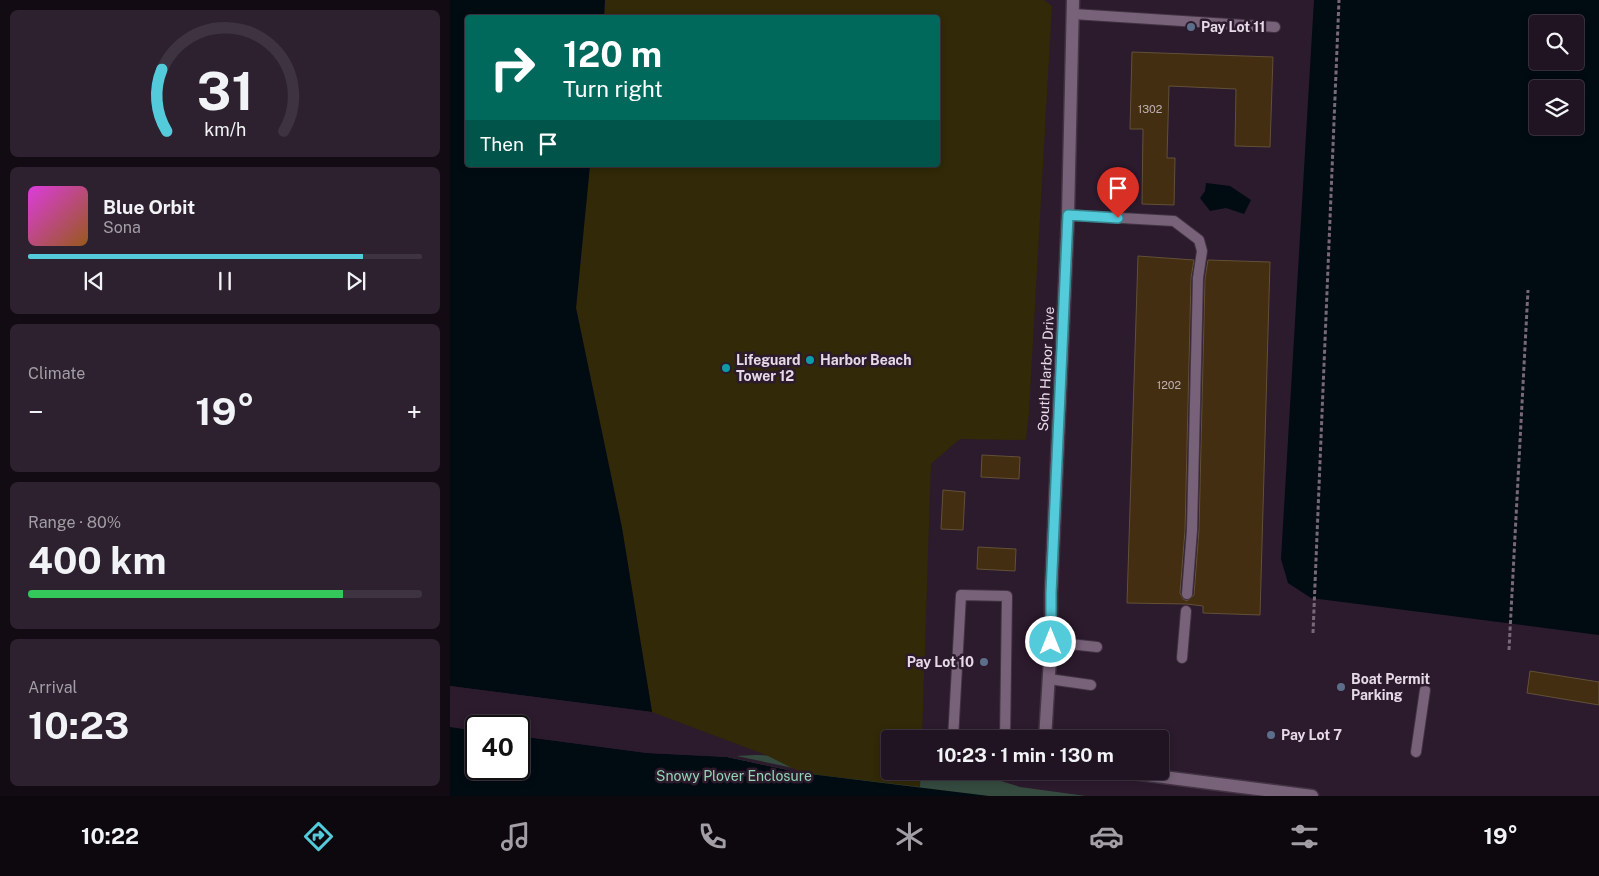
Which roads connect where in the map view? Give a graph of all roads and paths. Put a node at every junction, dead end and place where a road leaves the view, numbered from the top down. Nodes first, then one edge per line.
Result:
1 (1073, 0) edge
2 (1339, 0) edge
3 (1073, 14) junction
4 (1275, 27) dead end
5 (1068, 215) junction
6 (1528, 290) dead end
7 (1187, 594) dead end
8 (1186, 611) dead end
9 (1314, 633) dead end
10 (1051, 642) junction
11 (1097, 647) dead end
12 (1509, 650) dead end
13 (1182, 658) dead end
14 (1049, 679) junction
15 (1091, 685) dead end
16 (1425, 690) dead end
17 (954, 730) edge
18 (1005, 730) edge
19 (1046, 730) edge
20 (1416, 752) dead end
21 (1169, 778) edge
22 (1312, 796) edge

1 - 3 street, South Harbor Drive
2 - 9 path
3 - 4 lane
3 - 5 street, South Harbor Drive
5 - 7 lane
5 - 10 street, South Harbor Drive
6 - 12 path
8 - 13 lane
10 - 11 lane
10 - 14 street, South Harbor Drive
14 - 15 lane
14 - 19 street, South Harbor Drive
16 - 20 lane
17 - 18 lane
21 - 22 street

